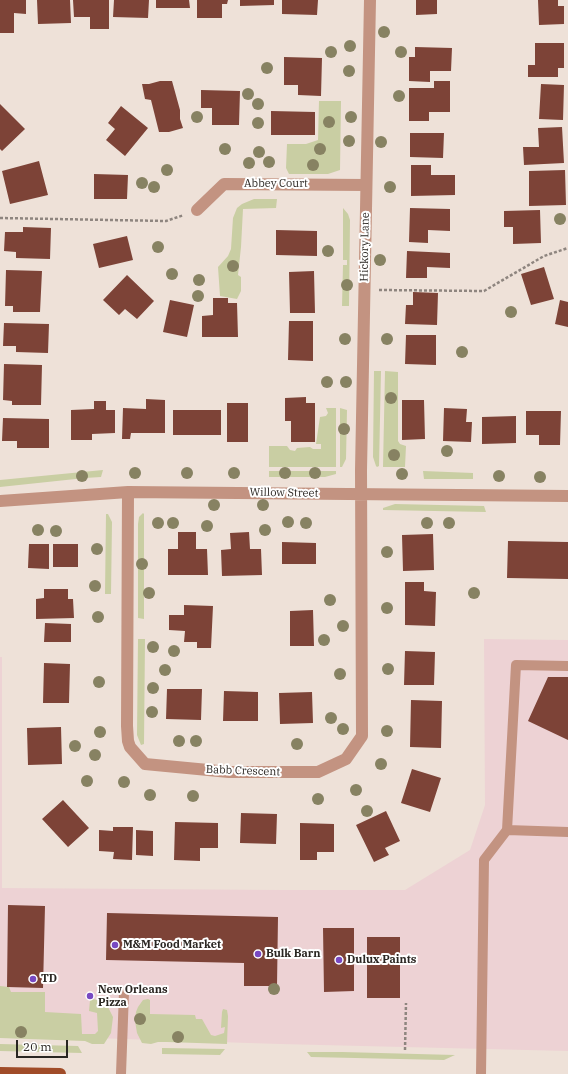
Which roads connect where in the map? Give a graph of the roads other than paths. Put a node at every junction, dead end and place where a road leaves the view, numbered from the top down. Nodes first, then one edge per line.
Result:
1 (370, 0) edge
2 (366, 185) junction
3 (197, 210) road end
4 (128, 492) junction
5 (362, 494) junction
6 (568, 496) edge
7 (0, 501) edge
8 (568, 666) edge
9 (507, 830) junction
10 (568, 832) edge
11 (124, 992) dead end
12 (0, 1073) edge
13 (60, 1074) edge
14 (121, 1074) edge
15 (481, 1074) edge

1 - 2 street, Hickory Lane
2 - 3 street, Abbey Court
2 - 5 street, Hickory Lane
4 - 5 street, Willow Street
4 - 5 street, Babb Crescent
4 - 7 street, Willow Street
5 - 6 street, Willow Street
8 - 9 lane
9 - 10 lane
9 - 15 lane
11 - 14 lane
12 - 13 main road

